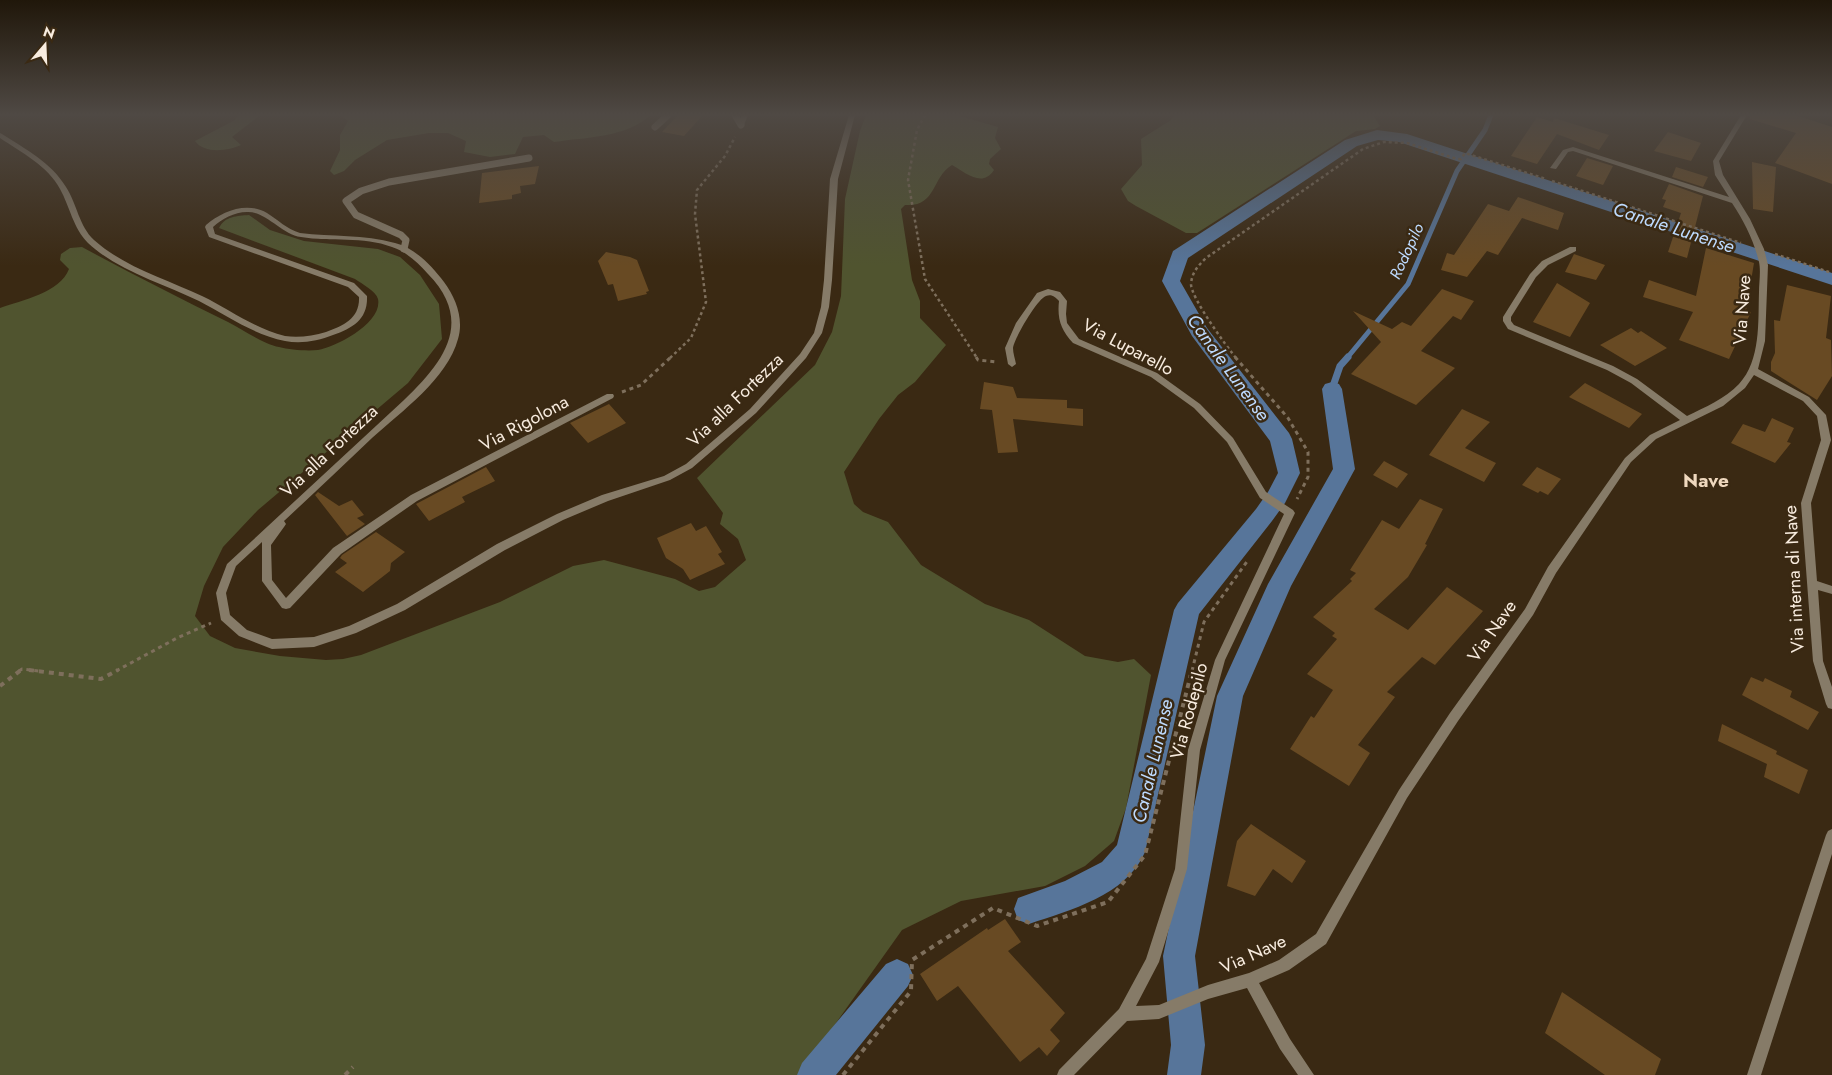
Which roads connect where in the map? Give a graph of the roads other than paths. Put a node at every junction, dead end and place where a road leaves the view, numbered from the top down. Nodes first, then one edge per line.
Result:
1 (43, 165) edge
2 (487, 165) edge
3 (838, 165) edge
4 (1556, 165) edge
5 (1623, 165) edge
6 (1717, 165) edge
7 (1554, 168) dead end
8 (1734, 201) junction
9 (404, 249) junction
10 (1573, 249) dead end
11 (1012, 364) road end
12 (1753, 370) junction
13 (610, 396) road end
14 (1686, 420) junction
15 (298, 502) junction
16 (1290, 513) joint
17 (1812, 584) junction
18 (1832, 590) edge
19 (1832, 704) edge
20 (1832, 835) edge
21 (1250, 980) junction
22 (1124, 1014) junction
23 (1064, 1075) edge
24 (1307, 1075) edge
25 (1754, 1075) edge

1 - 9 street, Via alla Fortezza
2 - 9 lane
3 - 15 street, Via alla Fortezza
4 - 7 street
5 - 8 street
6 - 8 street, Via Nave
8 - 12 street, Via Nave
9 - 15 street, Via alla Fortezza
10 - 14 street
11 - 16 street, Via Luparello
12 - 14 street, Via Nave
12 - 17 street, Via interna di Nave
13 - 15 street, Via Rigolona
14 - 21 street, Via Nave
16 - 22 street, Via Rodepilo
17 - 18 street
17 - 19 street, Via interna di Nave
20 - 25 street
21 - 22 street, Via Nave
21 - 24 street
22 - 23 street

